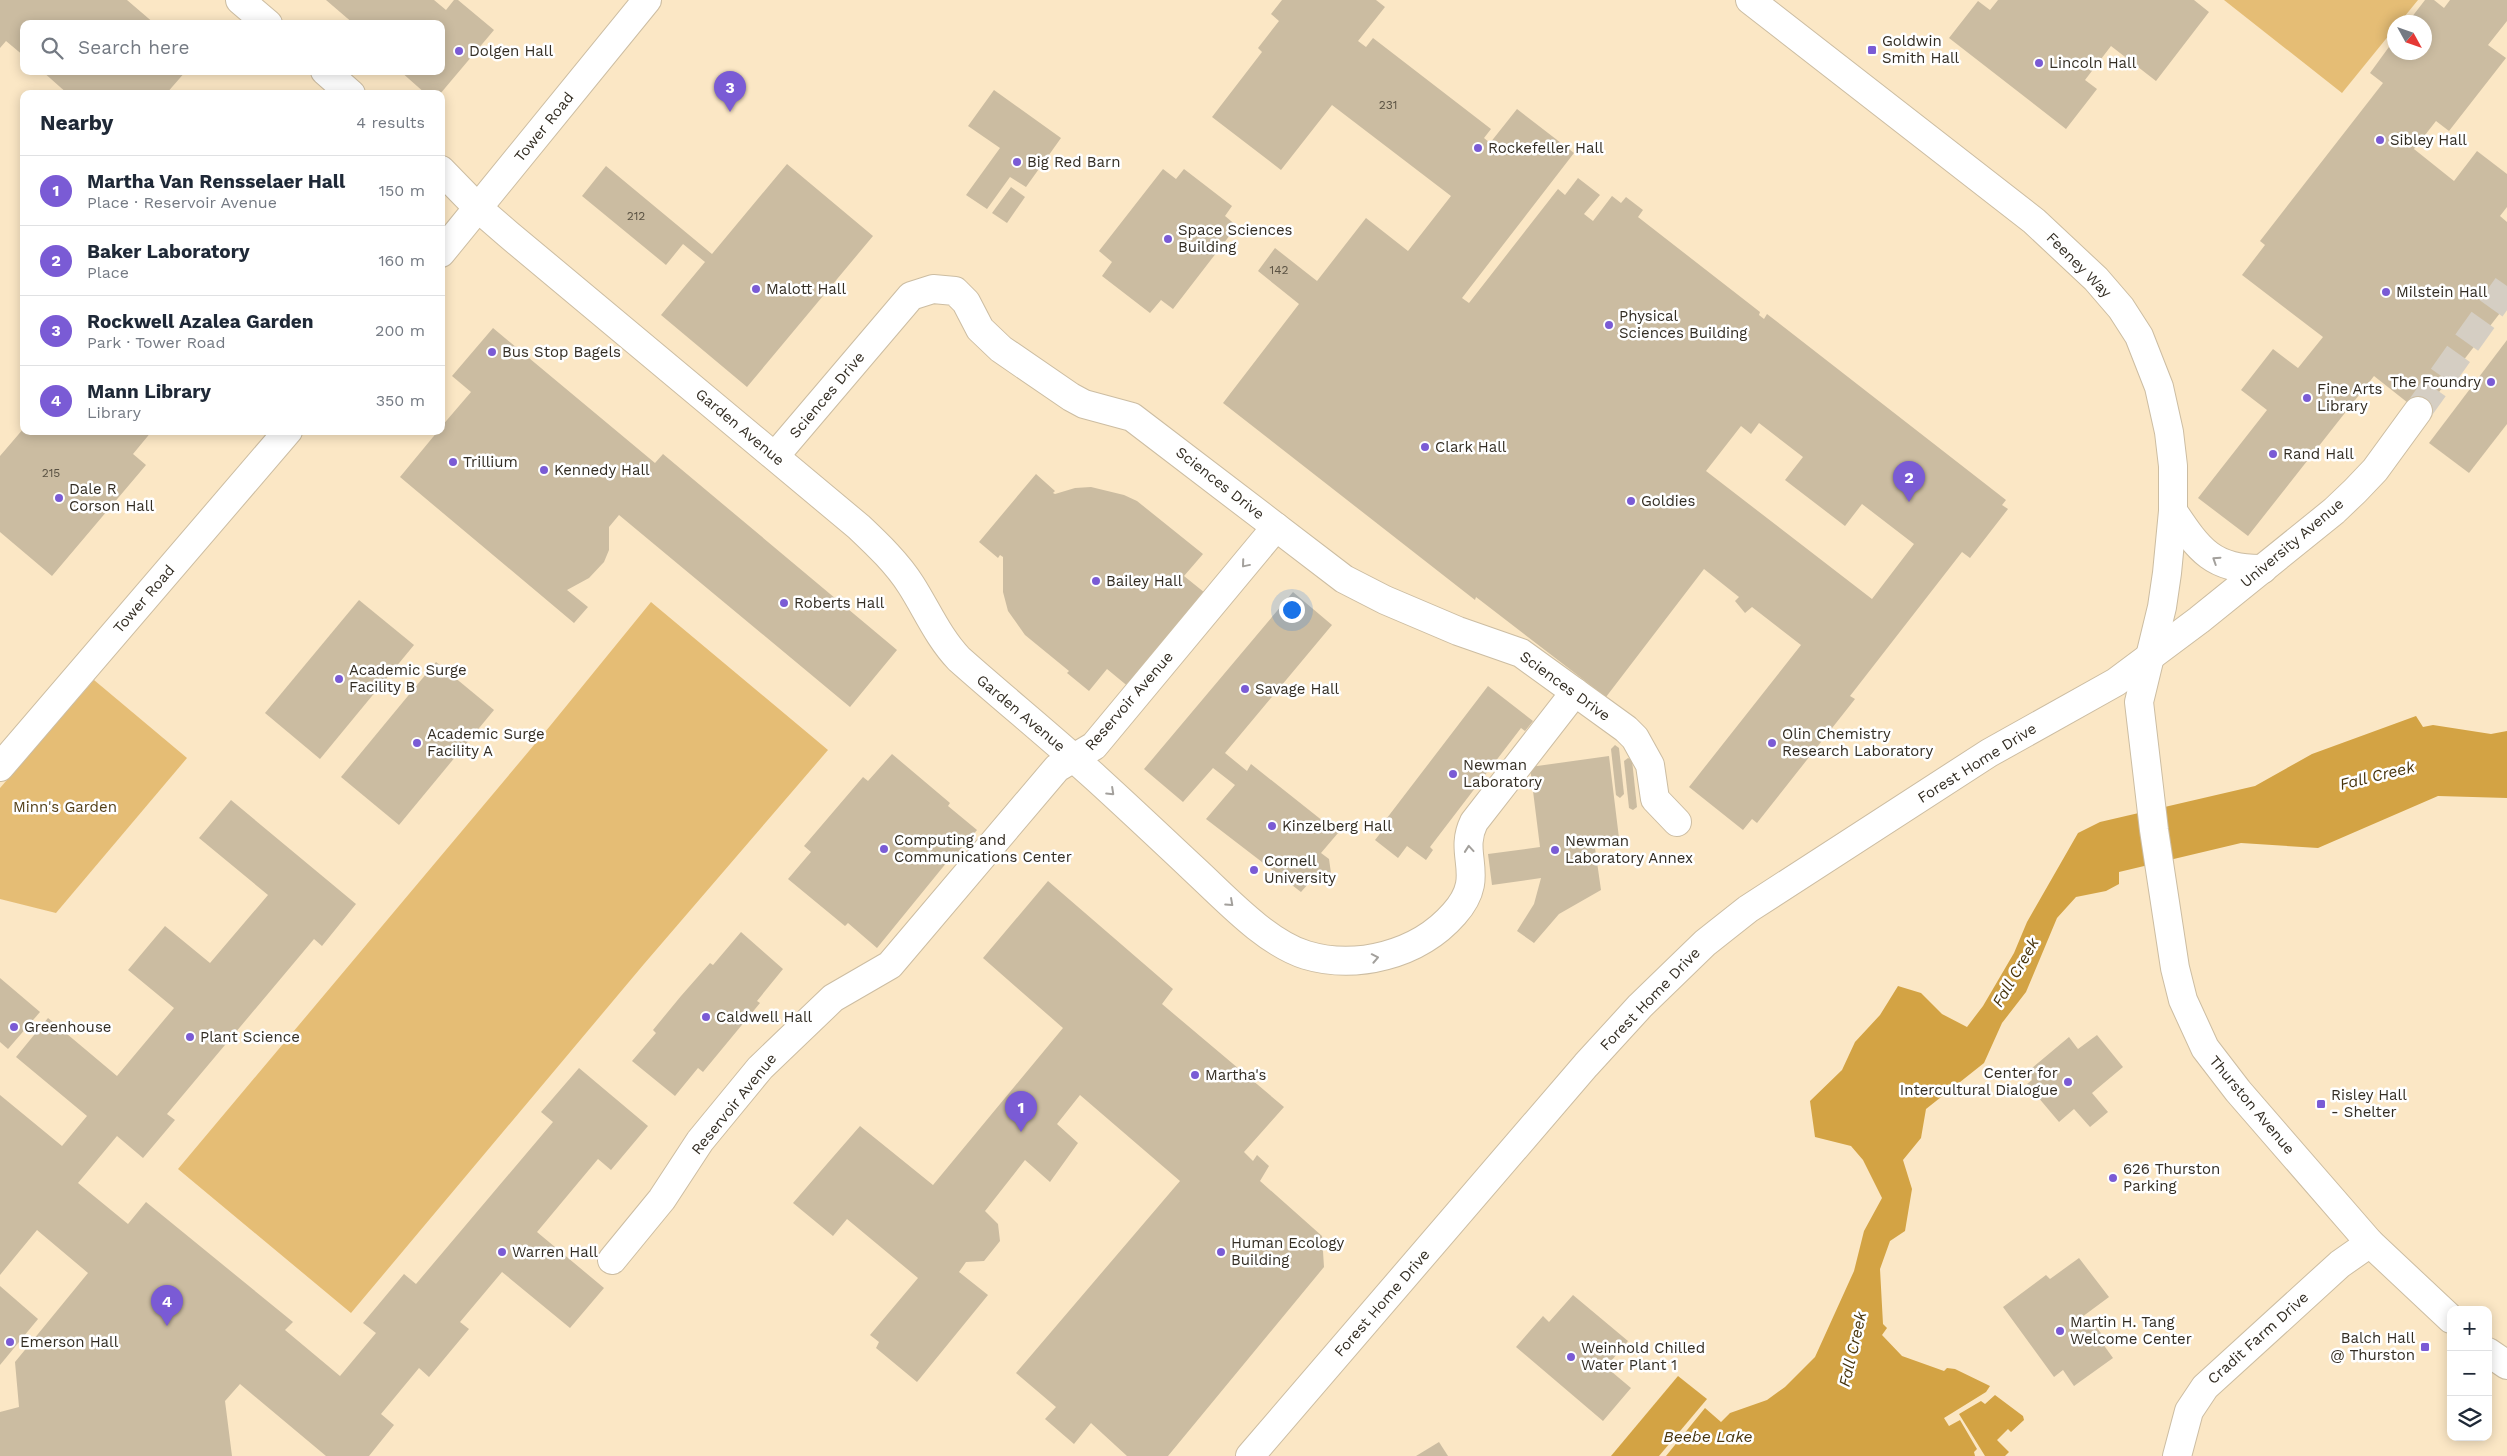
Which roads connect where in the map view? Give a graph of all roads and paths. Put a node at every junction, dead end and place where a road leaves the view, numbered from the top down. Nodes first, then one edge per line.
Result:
1 (240, 0) edge
2 (647, 0) edge
3 (1750, 0) edge
4 (263, 20) edge
5 (329, 75) edge
6 (346, 90) edge
7 (445, 174) edge
8 (478, 208) junction
9 (445, 248) edge
10 (2418, 411) tunnel mouth
11 (285, 435) edge
12 (775, 456) junction
13 (2173, 511) junction
14 (1276, 527) junction
15 (2263, 568) junction
16 (2149, 658) junction
17 (1575, 692) junction
18 (1075, 759) junction
19 (0, 768) edge
20 (1677, 822) dead end
21 (2370, 1243) junction
22 (612, 1260) dead end
23 (2447, 1316) edge
24 (2492, 1355) edge
25 (2507, 1365) edge
26 (1250, 1456) edge
27 (2177, 1456) edge

1 - 4 street
2 - 8 street, Tower Road
3 - 13 street, Feeney Way
5 - 6 street
7 - 8 street, Garden Avenue
8 - 9 street, Tower Road
8 - 12 street, Garden Avenue
10 - 15 street, University Avenue
11 - 19 street, Tower Road
12 - 14 street, Sciences Drive
12 - 18 street, Garden Avenue
15 -> 13 street
13 - 16 street, Feeney Way
14 - 17 street, Sciences Drive
14 -> 18 street, Reservoir Avenue
15 - 16 street, University Avenue
16 - 21 street, Thurston Avenue
16 - 26 street, Forest Home Drive
18 -> 17 street, Garden Avenue
17 - 20 street, Sciences Drive
18 - 22 street, Reservoir Avenue
21 - 23 street, Thurston Avenue
21 - 27 street, Cradit Farm Drive
24 - 25 street

